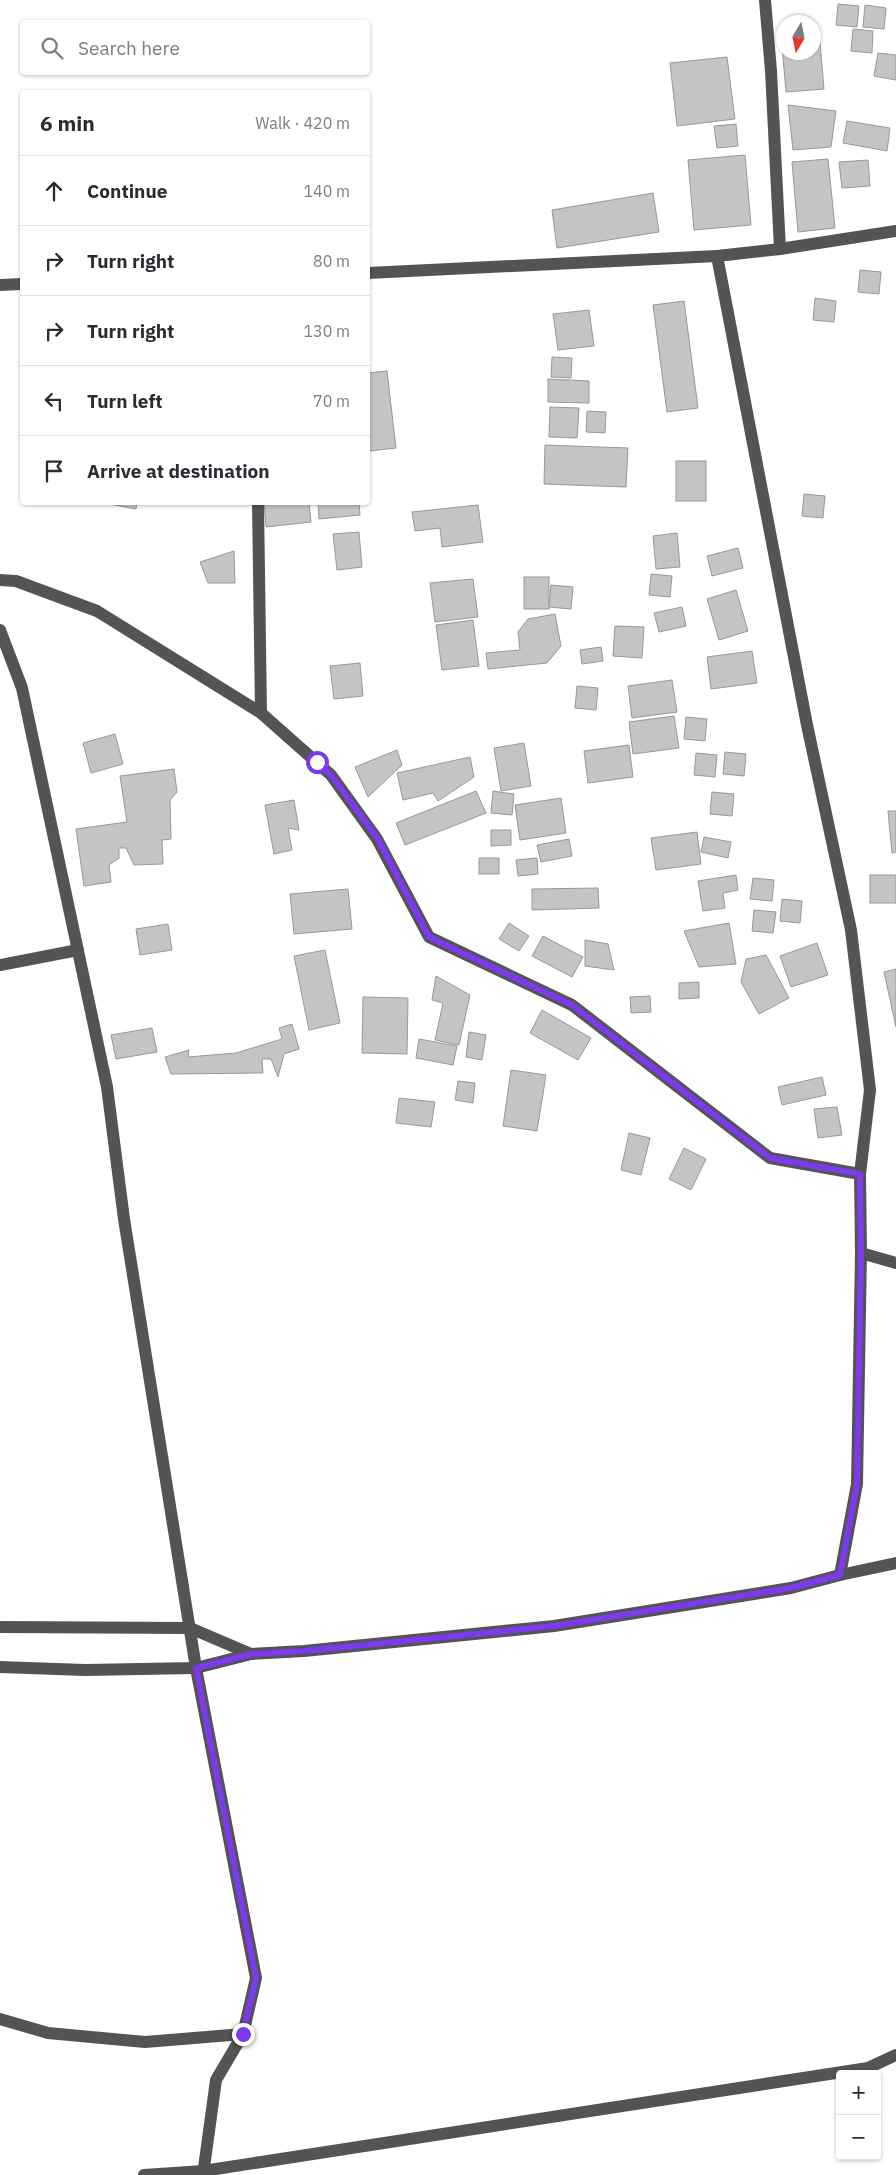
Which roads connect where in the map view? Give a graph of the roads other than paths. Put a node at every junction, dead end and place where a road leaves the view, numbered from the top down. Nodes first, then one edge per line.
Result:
1 (765, 0) edge
2 (896, 231) edge
3 (780, 249) junction
4 (716, 256) junction
5 (370, 273) edge
6 (20, 284) edge
7 (0, 285) edge
8 (258, 505) edge
9 (0, 580) edge
10 (0, 630) edge
11 (261, 713) junction
12 (78, 950) junction
13 (0, 965) edge
14 (860, 1174) junction
15 (861, 1254) junction
16 (896, 1263) edge
17 (896, 1566) edge
18 (840, 1575) junction
19 (0, 1627) edge
20 (190, 1628) junction
21 (252, 1654) junction
22 (0, 1667) edge
23 (196, 1668) junction
24 (0, 2019) edge
25 (243, 2034) junction
26 (896, 2055) edge
27 (203, 2173) edge
28 (144, 2175) edge

1 - 3 street
2 - 3 street
3 - 4 street
4 - 5 street
4 - 14 street
6 - 7 street
8 - 11 street
9 - 11 street
10 - 12 street
11 - 14 street
12 - 13 street
12 - 20 street
14 - 15 street
15 - 16 street
15 - 18 street
17 - 18 street
18 - 21 street
19 - 20 street
20 - 21 street
20 - 23 street
21 - 23 street
22 - 23 street
23 - 25 street
24 - 25 street
25 - 27 street
26 - 27 street
27 - 28 street

